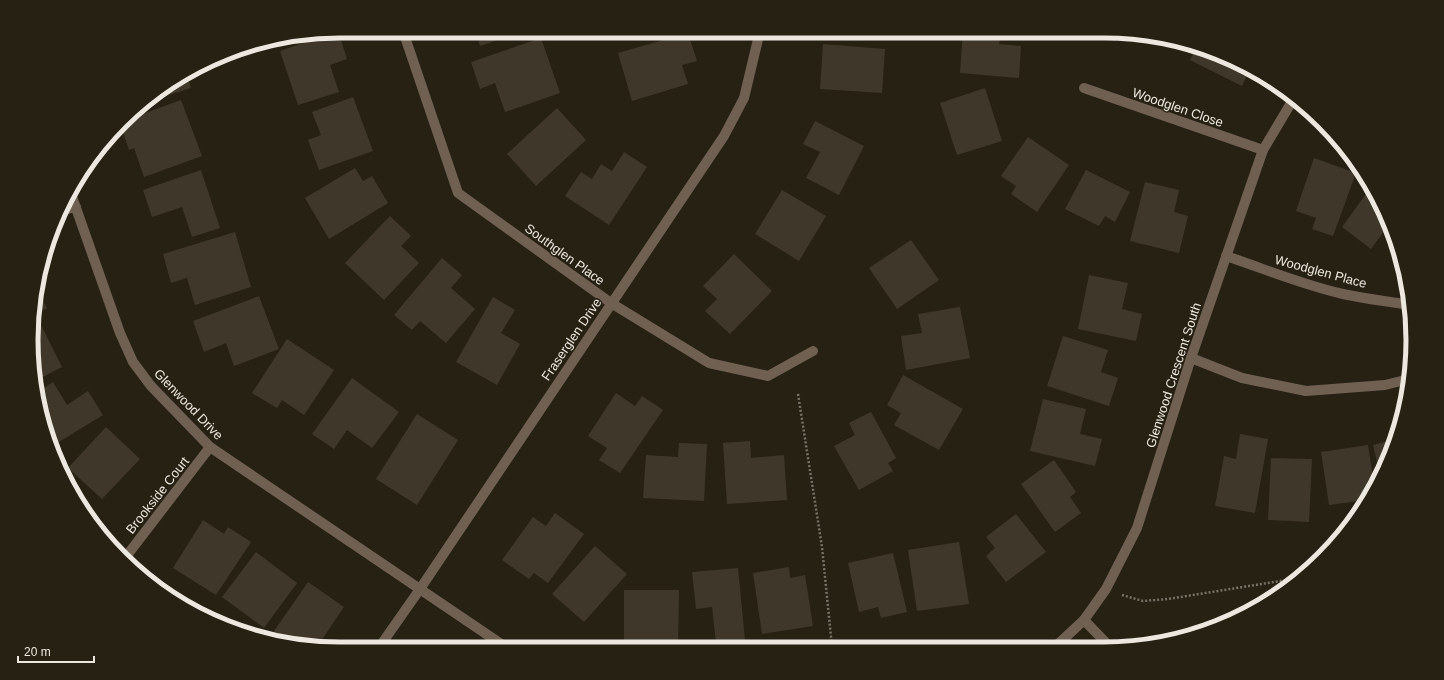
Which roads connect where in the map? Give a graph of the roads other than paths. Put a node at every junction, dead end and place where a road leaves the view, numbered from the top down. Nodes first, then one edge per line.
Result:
1 (405, 38) edge
2 (758, 38) edge
3 (1084, 88) dead end
4 (1291, 103) edge
5 (1263, 150) junction
6 (73, 199) edge
7 (76, 207) junction
8 (68, 209) edge
9 (1226, 256) junction
10 (611, 303) junction
11 (1403, 304) edge
12 (813, 351) dead end
13 (1191, 358) junction
14 (1403, 381) edge
15 (210, 447) junction
16 (127, 555) edge
17 (420, 589) junction
18 (1084, 620) junction
19 (383, 642) edge
20 (498, 642) edge
21 (1060, 642) edge
22 (1105, 642) edge

1 - 10 street, Southglen Place
2 - 10 street, Fraserglen Drive
3 - 5 street, Woodglen Close
4 - 5 street, Glenwood Crescent South
5 - 9 street, Glenwood Crescent South
6 - 7 street, Glenwood Drive
7 - 8 street
7 - 15 street, Glenwood Drive
9 - 11 street, Woodglen Place
9 - 13 street, Glenwood Crescent South
10 - 12 street, Southglen Place
10 - 17 street, Fraserglen Drive
13 - 14 street
13 - 18 street, Glenwood Crescent South
15 - 16 street, Brookside Court
15 - 17 street, Glenwood Drive
17 - 19 street, Fraserglen Drive
17 - 20 street
18 - 21 street, Glenwood Crescent South
18 - 22 street

